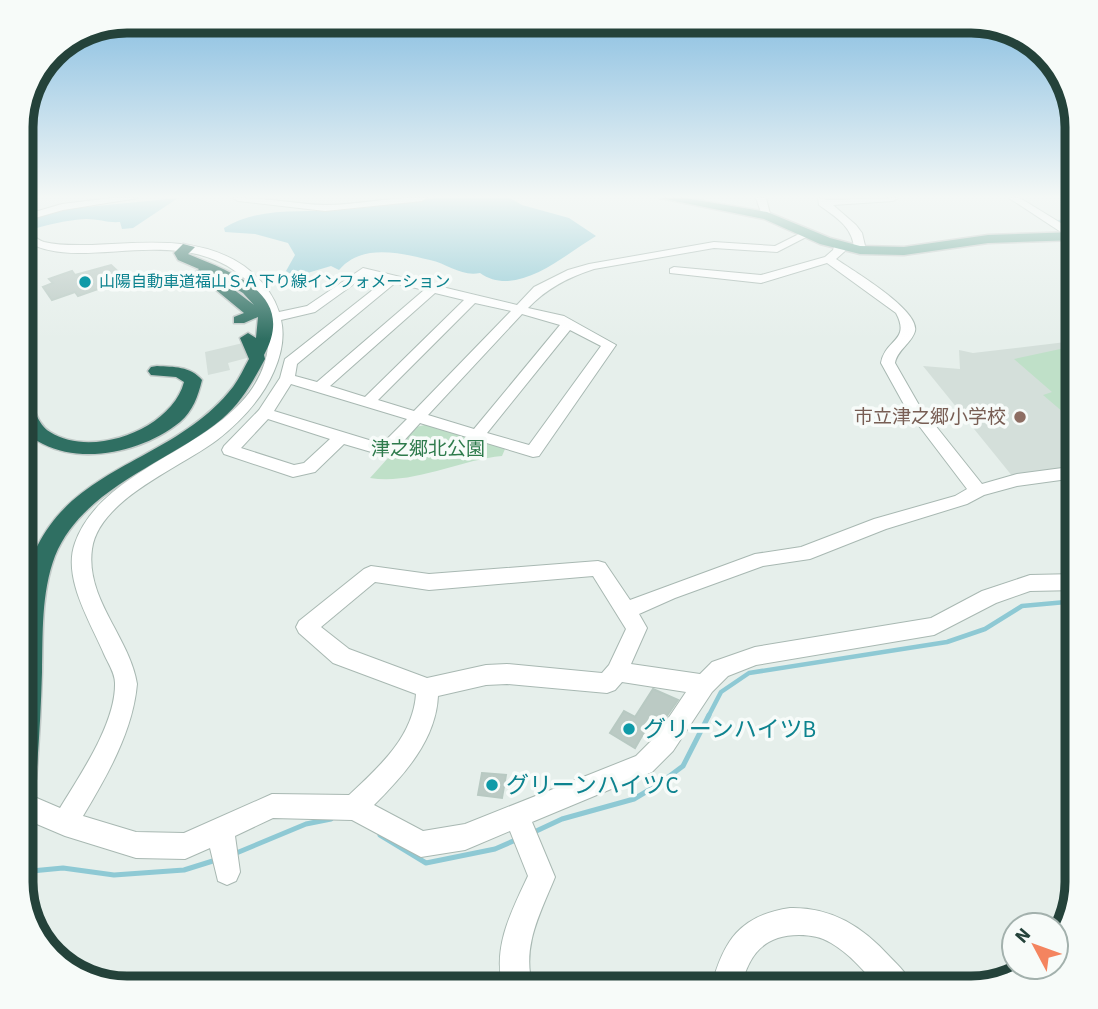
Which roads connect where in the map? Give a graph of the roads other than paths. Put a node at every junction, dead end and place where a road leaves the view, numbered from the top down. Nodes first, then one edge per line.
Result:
1 (55, 245) edge
2 (713, 245) edge
3 (714, 245) edge
4 (785, 245) edge
5 (861, 245) edge
6 (945, 245) edge
7 (839, 246) joint
8 (188, 247) junction
9 (860, 250) junction
10 (829, 259) junction
11 (674, 271) dead end
12 (393, 279) junction
13 (434, 288) junction
14 (473, 298) junction
15 (520, 309) junction
16 (275, 317) junction
17 (568, 324) junction
18 (248, 337) junction
19 (157, 371) dead end
20 (287, 378) junction
21 (319, 387) junction
22 (368, 402) junction
23 (265, 413) junction
24 (419, 417) junction
25 (33, 426) edge
26 (477, 435) junction
27 (342, 437) junction
28 (1065, 474) edge
29 (978, 491) junction
30 (1065, 582) edge
31 (33, 610) edge
32 (626, 611) junction
33 (617, 671) junction
34 (704, 685) junction
35 (427, 688) junction
36 (354, 808) junction
37 (33, 809) edge
38 (516, 816) junction
39 (65, 823) junction
40 (222, 832) junction
41 (227, 872) dead end
42 (514, 976) edge
43 (729, 976) edge
44 (888, 976) edge

1 - 8 street
2 - 15 street
3 - 4 street
5 - 9 street
6 - 9 main road
7 - 9 main road
7 - 10 street
8 - 16 street
8 - 18 highway
8 - 18 highway
10 - 11 street
10 - 29 street
12 - 13 street
12 - 16 street
12 - 20 street
13 - 14 street
13 - 21 street
14 - 15 street
14 - 22 street
15 - 17 street
15 - 24 street
16 - 39 street
17 - 26 street
17 - 26 street
18 - 31 highway
19 - 25 highway
20 - 21 street
20 - 23 street
21 - 22 street
22 - 24 street
23 - 27 street
23 - 27 street
24 - 26 street
24 - 27 street
28 - 29 street
29 - 32 street
30 - 34 street
32 - 33 street
32 - 35 street
33 - 34 street
33 - 35 street
34 - 38 street
35 - 36 street
36 - 38 street
36 - 40 street
37 - 39 street
38 - 42 street
39 - 40 street
40 - 41 street
43 - 44 street

